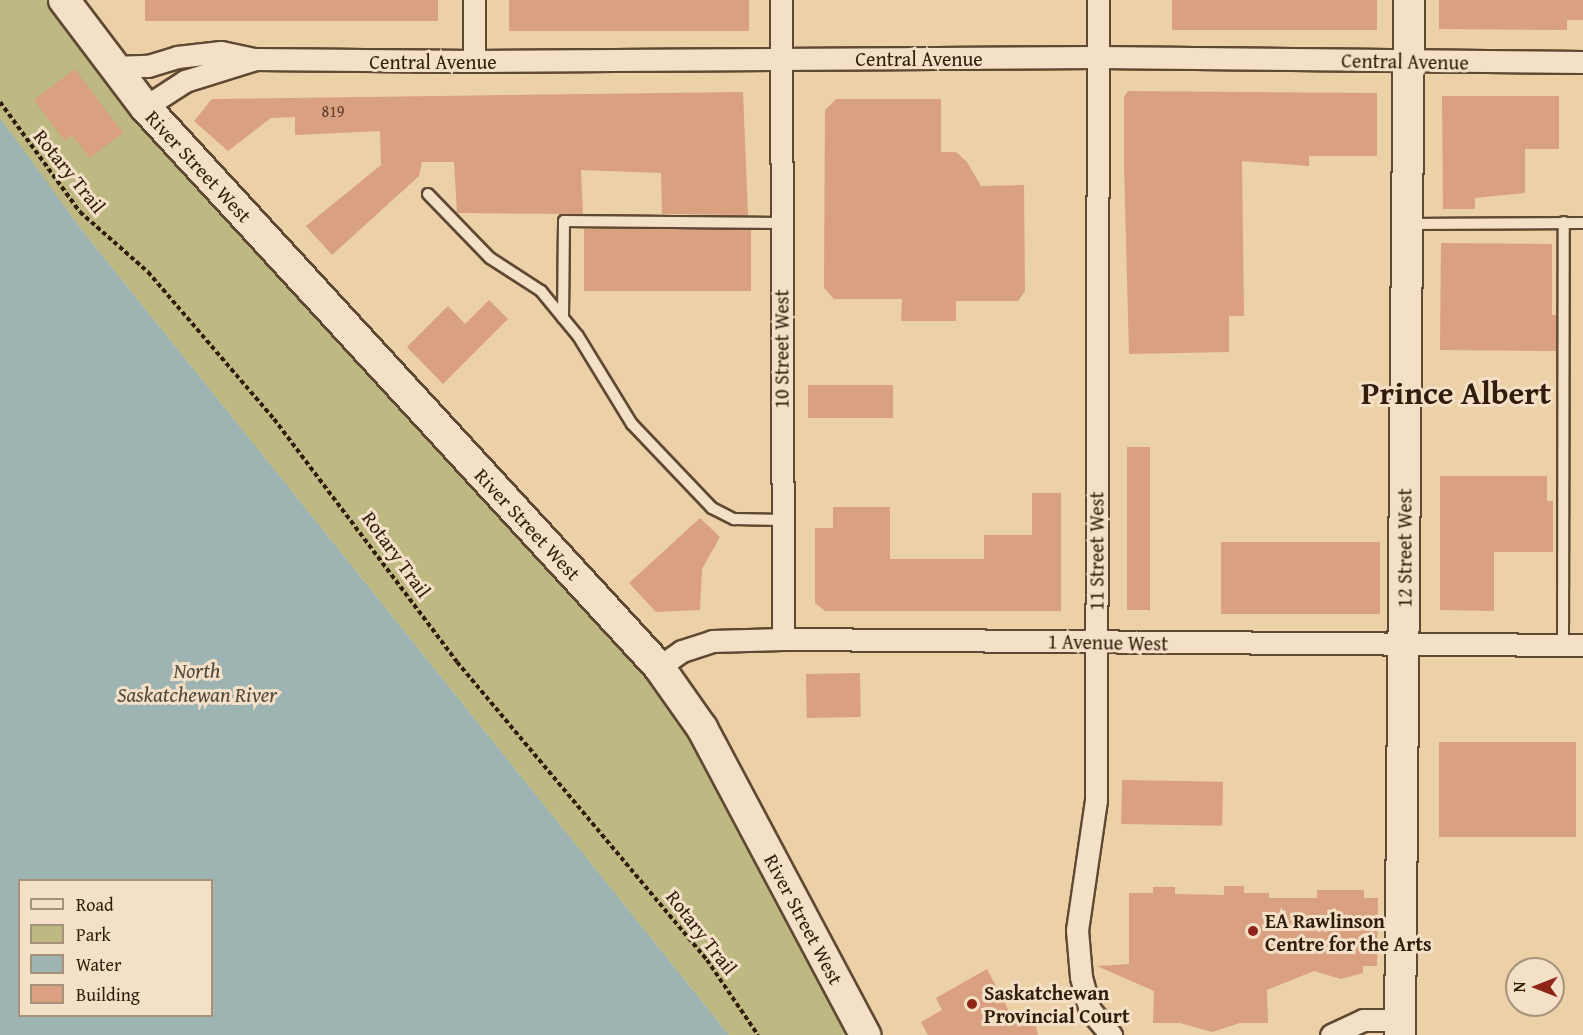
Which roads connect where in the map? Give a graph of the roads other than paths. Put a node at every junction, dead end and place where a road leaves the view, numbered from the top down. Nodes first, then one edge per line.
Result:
1 (64, 0) edge
2 (474, 0) edge
3 (781, 0) edge
4 (1098, 0) edge
5 (1409, 0) edge
6 (1097, 57) junction
7 (255, 59) junction
8 (780, 59) junction
9 (474, 61) junction
10 (1408, 61) junction
11 (1583, 62) edge
12 (112, 67) junction
13 (145, 107) junction
14 (428, 194) dead end
15 (1564, 222) junction
16 (781, 223) junction
17 (1583, 223) edge
18 (1407, 224) junction
19 (563, 318) junction
20 (782, 520) junction
21 (783, 639) junction
22 (1096, 642) junction
23 (1403, 645) junction
24 (1573, 645) edge
25 (659, 667) junction
26 (1400, 1027) edge
27 (866, 1035) edge
28 (1111, 1035) edge
29 (1331, 1035) edge

1 - 12 street, River Street West
2 - 9 street
3 - 8 street, 10 Street West
4 - 6 street, 11 Street West
5 - 10 street, 12 Street West
6 - 8 street, Central Avenue
6 - 10 street, Central Avenue
6 - 22 street, 11 Street West
7 - 9 street, Central Avenue
7 - 12 street, Central Avenue
7 - 13 street, Central Avenue
8 - 9 street, Central Avenue
8 - 16 street, 10 Street West
10 - 11 street, Central Avenue
10 - 18 street, 12 Street West
12 - 13 street, River Street West
13 - 25 street, River Street West
14 - 19 lane
15 - 17 lane
15 - 18 lane
15 - 24 lane
16 - 19 lane
16 - 20 street, 10 Street West
18 - 23 street, 12 Street West
19 - 20 lane
20 - 21 street, 10 Street West
21 - 22 street, 1 Avenue West
21 - 25 street, 1 Avenue West
22 - 23 street, 1 Avenue West
22 - 28 street, 11 Street West
23 - 24 street, 1 Avenue West
23 - 26 street, 12 Street West
25 - 27 street, River Street West
26 - 29 street

